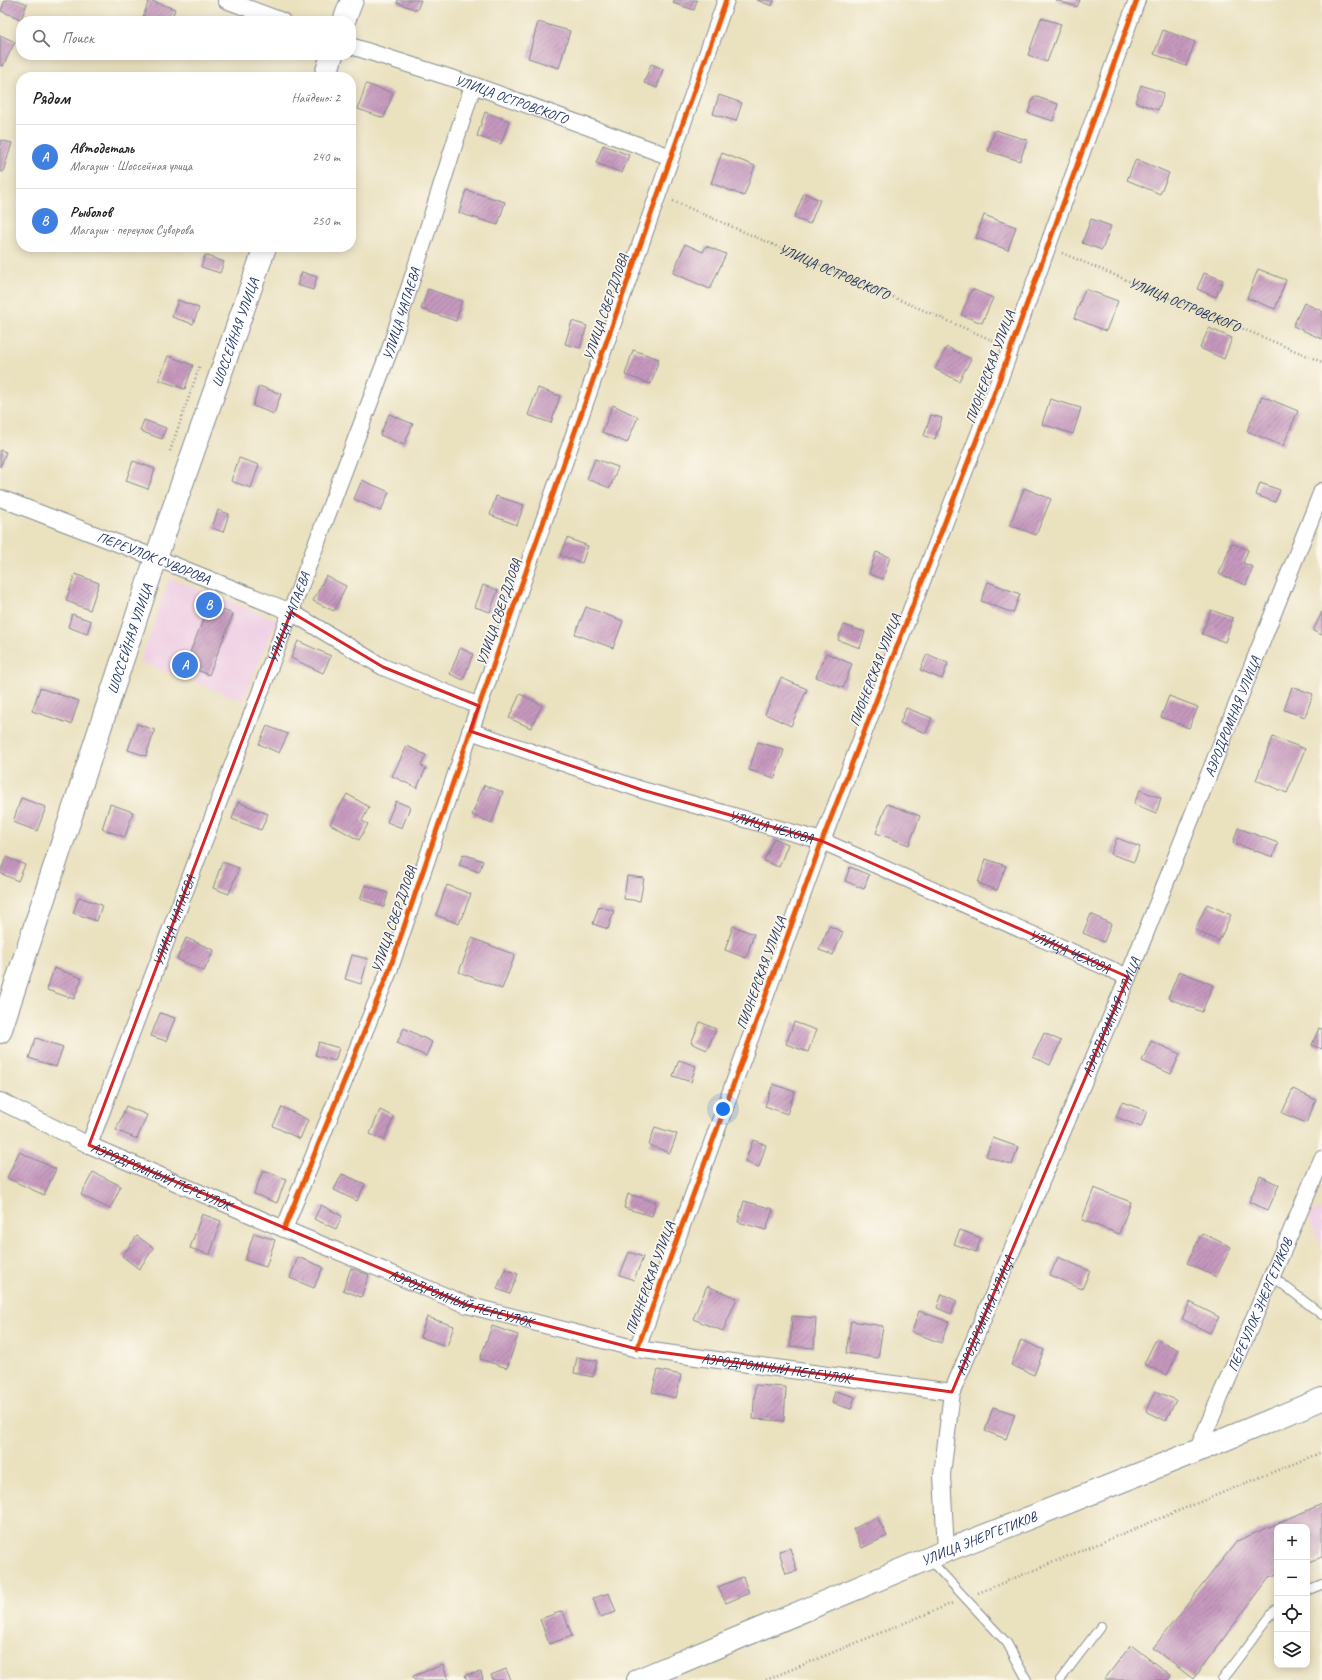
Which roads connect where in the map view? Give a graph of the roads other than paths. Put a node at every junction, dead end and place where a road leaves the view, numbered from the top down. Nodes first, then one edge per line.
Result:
1 (226, 0) edge
2 (352, 0) edge
3 (726, 0) edge
4 (1137, 0) edge
5 (269, 16) edge
6 (346, 16) edge
7 (356, 48) edge
8 (330, 60) edge
9 (327, 72) edge
10 (473, 84) junction
11 (671, 157) junction
12 (263, 252) edge
13 (1322, 491) edge
14 (0, 498) edge
15 (156, 558) junction
16 (291, 612) junction
17 (479, 706) junction
18 (470, 731) junction
19 (822, 841) junction
20 (1128, 977) junction
21 (0, 1032) edge
22 (0, 1101) edge
23 (89, 1145) junction
24 (1322, 1159) edge
25 (284, 1229) junction
26 (1272, 1276) junction
27 (1322, 1315) edge
28 (637, 1349) junction
29 (952, 1392) junction
30 (1322, 1399) edge
31 (1197, 1451) junction
32 (937, 1554) junction
33 (1322, 1585) edge
34 (1310, 1590) edge
35 (1274, 1611) edge
36 (1101, 1626) dead end
37 (638, 1680) edge
38 (1027, 1680) edge
39 (1060, 1680) edge
40 (1222, 1680) edge

1 - 5 street
2 - 6 main road
3 - 11 street, УЛИЦА СВЕРДЛОВА
4 - 19 street, ПИОНЕРСКАЯ УЛИЦА
7 - 10 street, УЛИЦА ОСТРОВСКОГО
8 - 9 main road
10 - 11 street, УЛИЦА ОСТРОВСКОГО
10 - 16 street, УЛИЦА ЧАПАЕВА
11 - 17 street, УЛИЦА СВЕРДЛОВА
12 - 15 main road, ШОССЕЙНАЯ УЛИЦА
13 - 20 street, АЭРОДРОМНАЯ УЛИЦА
14 - 15 street, ПЕРЕУЛОК СУВОРОВА
15 - 16 street, ПЕРЕУЛОК СУВОРОВА
15 - 21 main road, ШОССЕЙНАЯ УЛИЦА
16 - 17 street, ПЕРЕУЛОК СУВОРОВА
16 - 23 street, УЛИЦА ЧАПАЕВА
17 - 18 street, УЛИЦА СВЕРДЛОВА
18 - 19 street, УЛИЦА ЧЕХОВА
18 - 25 street, УЛИЦА СВЕРДЛОВА
19 - 20 street, УЛИЦА ЧЕХОВА
19 - 28 street, ПИОНЕРСКАЯ УЛИЦА
20 - 29 street, АЭРОДРОМНАЯ УЛИЦА
22 - 23 street, АЭРОДРОМНЫЙ ПЕРЕУЛОК
23 - 25 street, АЭРОДРОМНЫЙ ПЕРЕУЛОК
24 - 26 street, ПЕРЕУЛОК ЭНЕРГЕТИКОВ
25 - 28 street, АЭРОДРОМНЫЙ ПЕРЕУЛОК
26 - 27 lane
26 - 31 street, ПЕРЕУЛОК ЭНЕРГЕТИКОВ
28 - 29 street, АЭРОДРОМНЫЙ ПЕРЕУЛОК
29 - 32 street, АЭРОДРОМНАЯ УЛИЦА
30 - 31 main road, УЛИЦА ЭНЕРГЕТИКОВ
31 - 32 main road, УЛИЦА ЭНЕРГЕТИКОВ
32 - 37 main road, УЛИЦА ЭНЕРГЕТИКОВ
32 - 38 lane
33 - 34 lane
35 - 40 lane
36 - 39 lane

